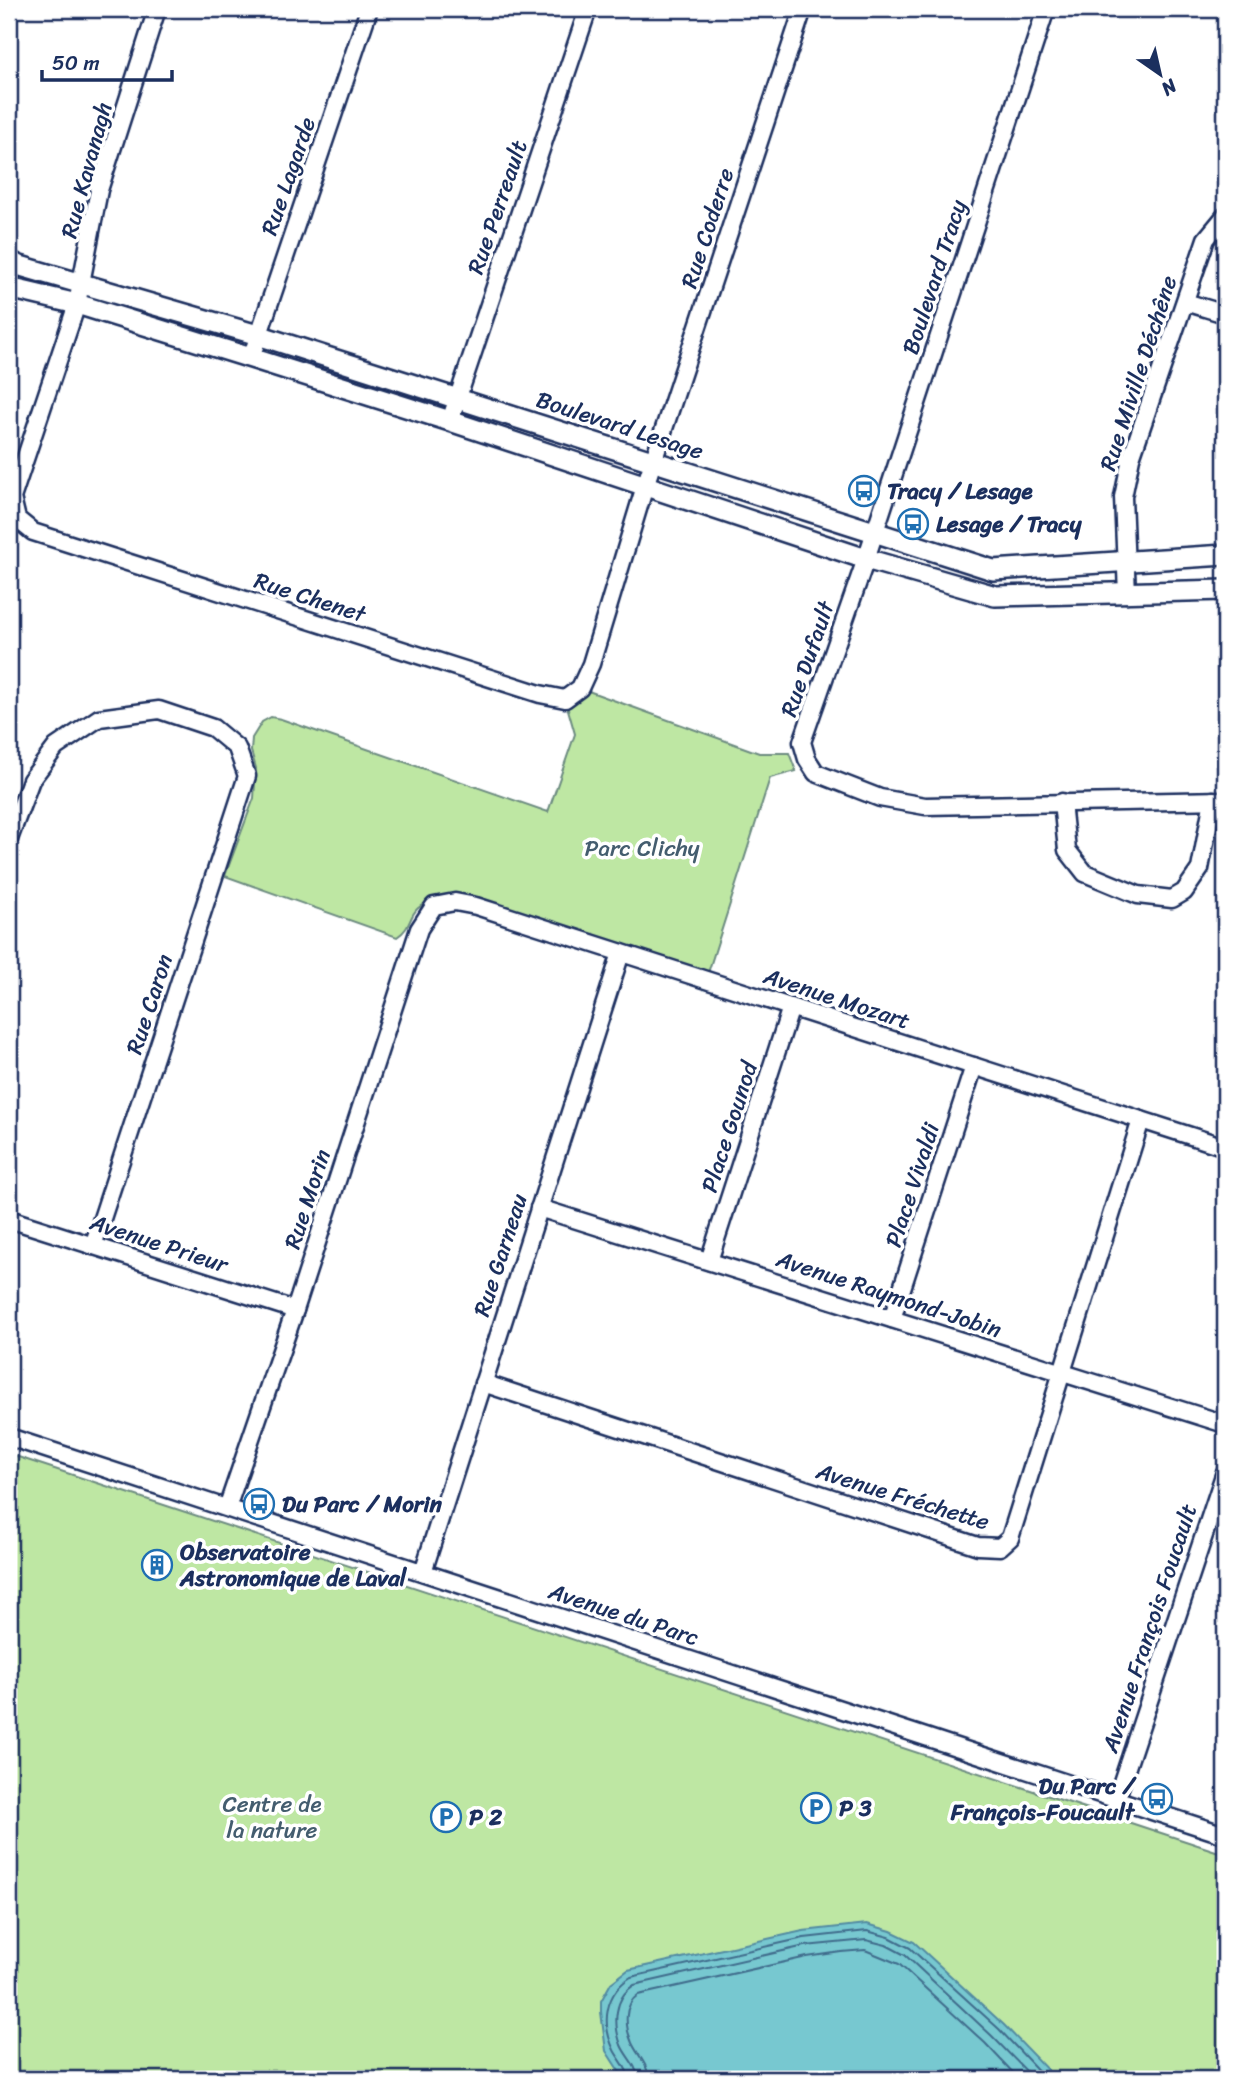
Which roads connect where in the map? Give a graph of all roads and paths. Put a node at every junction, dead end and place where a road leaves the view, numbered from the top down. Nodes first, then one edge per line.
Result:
1 (157, 9) edge
2 (369, 9) edge
3 (588, 9) edge
4 (803, 9) edge
5 (1046, 9) edge
6 (1225, 216) edge
7 (9, 260) edge
8 (81, 282) junction
9 (9, 288) edge
10 (1185, 302) junction
11 (77, 304) junction
12 (1225, 314) edge
13 (258, 335) junction
14 (251, 358) junction
15 (457, 398) junction
16 (450, 421) junction
17 (653, 462) junction
18 (645, 486) junction
19 (875, 531) junction
20 (1225, 555) edge
21 (866, 559) junction
22 (1124, 561) junction
23 (1225, 590) edge
24 (1127, 594) junction
25 (1219, 800) edge
26 (1062, 802) junction
27 (9, 839) edge
28 (434, 906) joint
29 (621, 953) junction
30 (791, 1007) junction
31 (975, 1066) junction
32 (1141, 1120) junction
33 (1225, 1147) edge
34 (539, 1208) junction
35 (9, 1219) edge
36 (93, 1246) junction
37 (709, 1261) junction
38 (295, 1310) junction
39 (892, 1319) junction
40 (1063, 1373) junction
41 (483, 1383) junction
42 (1225, 1424) edge
43 (9, 1437) edge
44 (1225, 1472) edge
45 (227, 1508) junction
46 (423, 1572) junction
47 (1116, 1800) junction
48 (1225, 1835) edge

1 - 8 street, Rue Kavanagh
2 - 13 street, Rue Lagarde
3 - 15 street, Rue Perreault
4 - 17 street, Rue Coderre
5 - 19 street, Boulevard Tracy
6 - 10 street, Rue Miville Déchêne
7 - 8 street, Boulevard Lesage
8 - 11 street, Rue Kavanagh
8 - 13 street, Boulevard Lesage
9 - 11 street
10 - 12 street
10 - 22 street, Rue Miville Déchêne
11 - 14 street
11 - 18 street, Rue Chenet
13 - 14 street, Rue Lagarde
13 - 15 street, Boulevard Lesage
14 - 16 street
15 - 16 street, Rue Perreault
15 - 17 street, Boulevard Lesage
16 - 18 street
17 - 18 street, Rue Chenet
17 - 19 street, Boulevard Lesage
18 - 21 street
19 - 21 street, Boulevard Tracy
19 - 22 street, Boulevard Lesage
20 - 22 street, Boulevard Lesage
21 - 24 street
21 - 26 street, Rue Dufault
22 - 24 street, Rue Miville Déchêne
23 - 24 street
25 - 26 street, Rue Dufault
25 - 26 street, Rue Dufault
27 - 36 street, Rue Caron
28 - 29 street, Avenue Mozart
28 - 38 street, Rue Morin
29 - 30 street, Avenue Mozart
29 - 34 street, Rue Garneau
30 - 31 street, Avenue Mozart
30 - 37 street, Place Gounod
31 - 32 street, Avenue Mozart
31 - 39 street, Place Vivaldi
32 - 33 street, Avenue Mozart
32 - 40 street, Avenue Fréchette
34 - 37 street, Avenue Raymond-Jobin
34 - 41 street, Rue Garneau
35 - 36 street, Avenue Prieur
36 - 38 street, Avenue Prieur
37 - 39 street, Avenue Raymond-Jobin
38 - 45 street, Rue Morin
39 - 40 street, Avenue Raymond-Jobin
40 - 41 street, Avenue Fréchette
40 - 42 street, Avenue Raymond-Jobin
41 - 46 street, Rue Garneau
43 - 45 street, Avenue du Parc
44 - 47 street, Avenue François Foucault
45 - 46 street, Avenue du Parc
46 - 47 street, Avenue du Parc
47 - 48 street, Avenue du Parc

